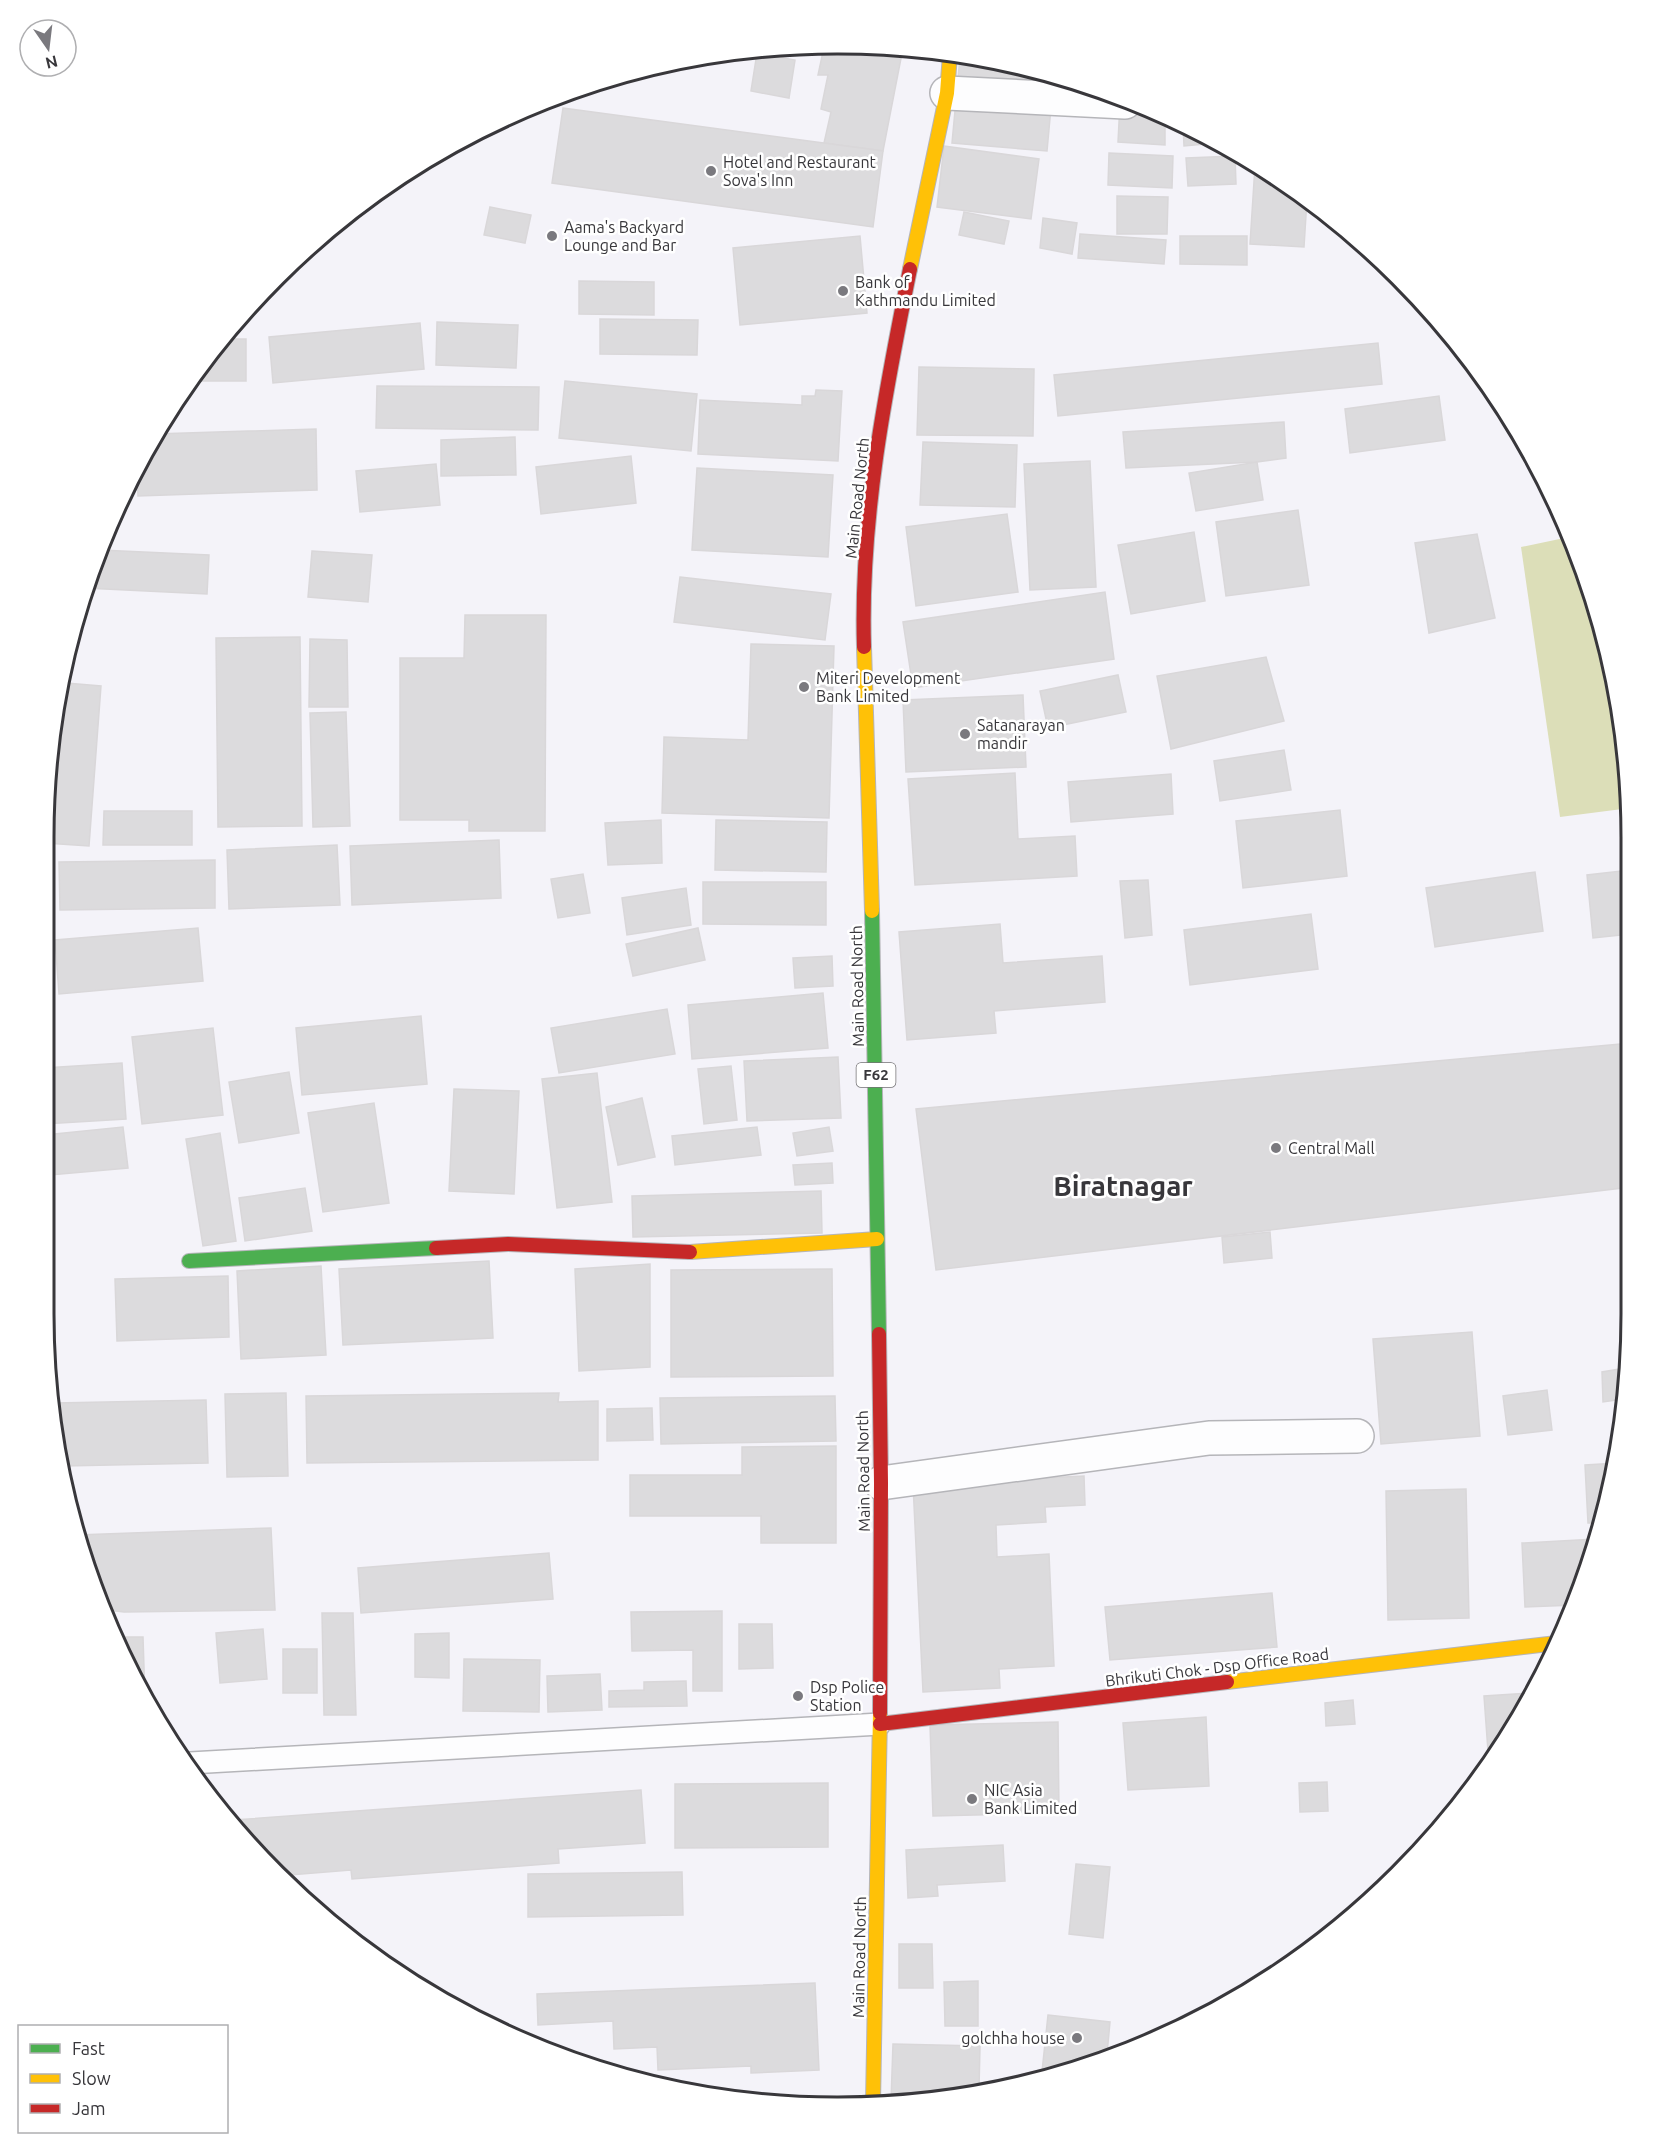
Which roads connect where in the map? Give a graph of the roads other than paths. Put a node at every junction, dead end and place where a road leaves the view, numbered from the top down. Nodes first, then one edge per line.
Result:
1 (949, 62) edge
2 (946, 93) junction
3 (1102, 101) edge
4 (877, 1239) junction
5 (189, 1261) dead end
6 (1357, 1436) dead end
7 (881, 1483) junction
8 (1547, 1644) edge
9 (880, 1724) junction
10 (196, 1763) edge
11 (873, 2096) edge

1 - 2 main road, Main Road North / F62
2 - 3 street
2 - 4 main road, Main Road North / F62
4 - 5 main road
4 - 7 main road, Main Road North / F62
6 - 7 street
7 - 9 main road, Main Road North / F62
8 - 9 main road, Bhrikuti Chok - Dsp Office Road
9 - 10 lane
9 - 11 main road, Main Road North / F62

